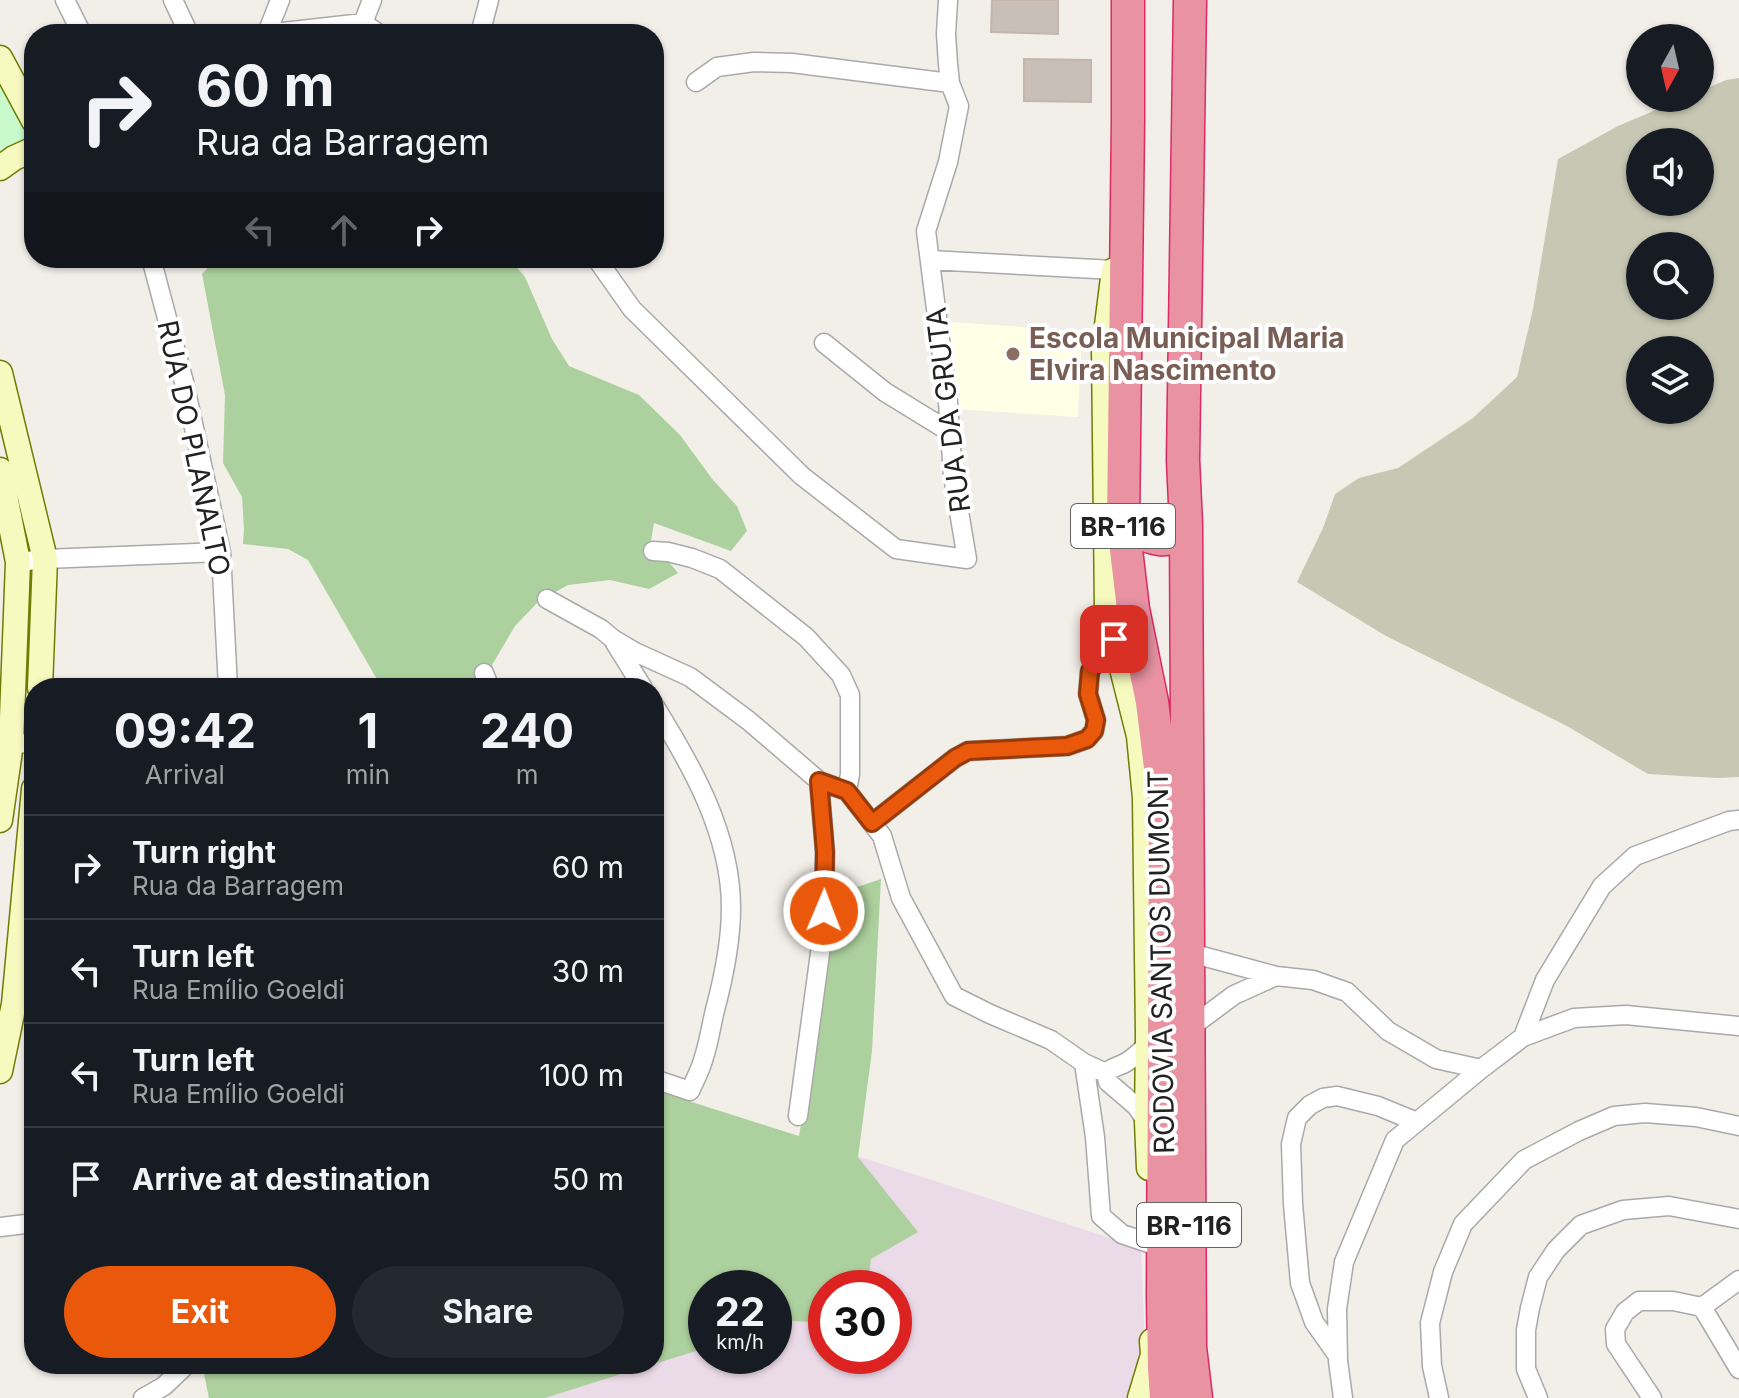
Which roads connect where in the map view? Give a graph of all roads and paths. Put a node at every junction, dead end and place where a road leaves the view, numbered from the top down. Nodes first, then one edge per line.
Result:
1 (65, 0) edge
2 (173, 0) edge
3 (280, 0) edge
4 (372, 0) edge
5 (489, 0) edge
6 (948, 0) edge
7 (1112, 0) edge
8 (1128, 0) edge
9 (1190, 0) edge
10 (363, 23) joint
11 (77, 24) edge
12 (184, 24) edge
13 (270, 24) edge
14 (354, 24) edge
15 (483, 24) edge
16 (0, 58) edge
17 (696, 82) dead end
18 (950, 83) junction
19 (24, 102) edge
20 (24, 154) edge
21 (0, 168) edge
22 (930, 260) junction
23 (154, 268) edge
24 (603, 268) edge
25 (1114, 270) junction
26 (824, 343) dead end
27 (0, 373) edge
28 (950, 432) junction
29 (0, 470) edge
30 (1117, 510) junction
31 (1186, 524) junction
32 (653, 551) dead end
33 (221, 552) junction
34 (45, 559) junction
35 (18, 562) junction
36 (547, 599) dead end
37 (1133, 609) junction
38 (613, 639) junction
39 (1114, 639) junction
40 (40, 678) edge
41 (227, 678) edge
42 (637, 678) edge
43 (664, 721) edge
44 (15, 744) edge
45 (819, 781) junction
46 (847, 791) junction
47 (0, 820) edge
48 (1739, 820) edge
49 (872, 823) junction
50 (24, 896) edge
51 (1187, 952) junction
52 (1276, 976) junction
53 (1739, 1026) edge
54 (1187, 1030) junction
55 (1523, 1037) junction
56 (1148, 1044) junction
57 (1084, 1063) junction
58 (1481, 1069) junction
59 (0, 1071) edge
60 (1106, 1073) junction
61 (664, 1082) edge
62 (798, 1116) dead end
63 (1147, 1122) junction
64 (1417, 1122) junction
65 (1739, 1126) edge
66 (1739, 1219) edge
67 (24, 1224) edge
68 (0, 1227) edge
69 (1158, 1247) junction
70 (1739, 1280) edge
71 (1702, 1307) junction
72 (1338, 1356) junction
73 (1739, 1369) edge
74 (174, 1374) edge
75 (143, 1398) edge
76 (1140, 1398) edge
77 (1166, 1398) edge
78 (1196, 1398) edge
79 (1343, 1398) edge
80 (1439, 1398) edge
81 (1538, 1398) edge
82 (1652, 1398) edge

1 - 11 street
2 - 12 street
3 - 13 street
4 - 10 street
5 - 15 street
6 - 18 street, RUA DA GRUTA
7 - 25 street
8 - 30 highway, RODOVIA SANTOS DUMONT / BR-116
9 - 31 highway, RODOVIA SANTOS DUMONT / BR-116
10 - 14 street
16 - 19 street
17 - 18 street
18 - 22 street, RUA DA GRUTA
20 - 21 street
22 - 25 street
22 - 28 street, RUA DA GRUTA
23 - 33 street, RUA DO PLANALTO
24 - 28 street, RUA DA GRUTA
25 - 30 street
26 - 28 street
27 - 34 street
29 - 35 street
30 - 31 highway
30 - 37 highway, RODOVIA SANTOS DUMONT / BR-116
30 - 39 street
31 - 51 highway, RODOVIA SANTOS DUMONT / BR-116
32 - 46 street
33 - 34 street
33 - 41 street, RUA DO PLANALTO
34 - 35 street
34 - 40 street
35 - 44 street
36 - 38 street
37 - 39 highway
37 - 69 highway, RODOVIA SANTOS DUMONT / BR-116
38 - 42 street
38 - 45 street
39 - 49 street
39 - 56 street
43 - 61 street
44 - 47 street
45 - 46 street
45 - 62 street
46 - 49 street
48 - 55 street
49 - 57 street
50 - 59 street
51 - 52 street
51 - 54 highway, RODOVIA SANTOS DUMONT / BR-116
52 - 54 street
52 - 58 street
53 - 55 street
54 - 78 highway, RODOVIA SANTOS DUMONT / BR-116
55 - 58 street
56 - 60 street
56 - 63 street
57 - 60 street
57 - 69 street
58 - 64 street
60 - 63 street
63 - 69 street
64 - 72 street
64 - 72 street
65 - 80 street
66 - 81 street
67 - 68 street
69 - 76 street
69 - 77 highway, RODOVIA SANTOS DUMONT / BR-116
70 - 71 street
71 - 73 street
71 - 82 street
72 - 79 street
74 - 75 street

